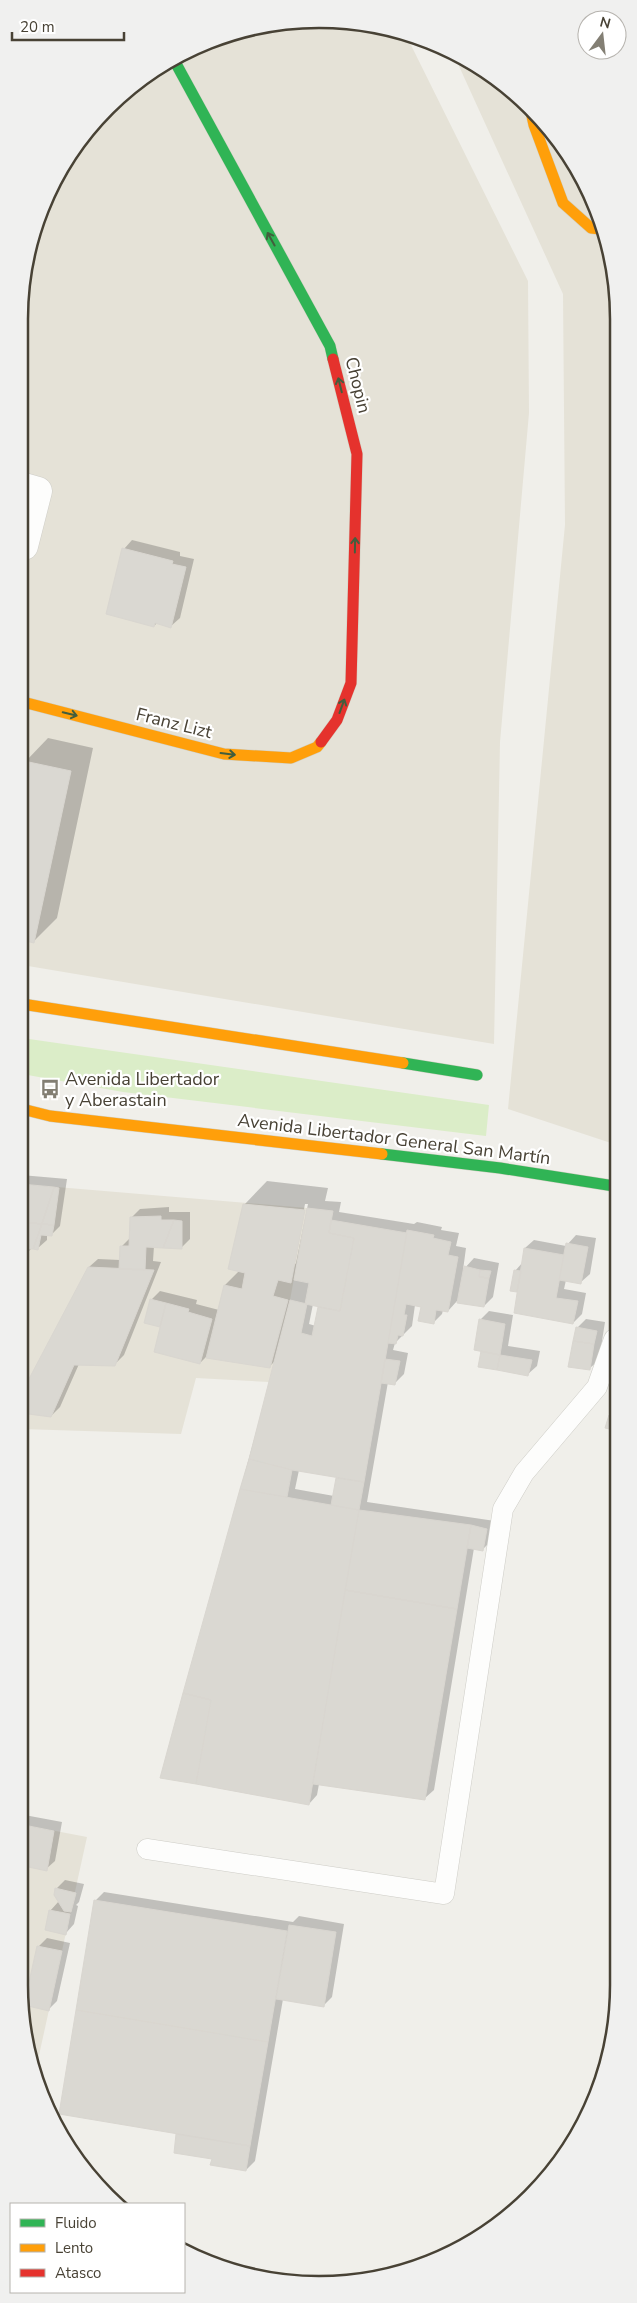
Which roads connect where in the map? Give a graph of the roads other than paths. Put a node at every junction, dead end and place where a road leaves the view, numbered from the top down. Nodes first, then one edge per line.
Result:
1 (176, 64) edge
2 (534, 123) edge
3 (595, 228) edge
4 (31, 489) edge
5 (27, 522) edge
6 (27, 703) edge
7 (317, 747) joint
8 (27, 1005) edge
9 (477, 1075) dead end
10 (27, 1110) edge
11 (610, 1185) edge
12 (610, 1350) edge
13 (147, 1849) dead end

7 -> 1 street, Chopin
2 - 3 street
4 - 5 street
6 -> 7 street, Franz Lizt
8 - 9 street
10 - 11 street, Avenida Libertador General San Martín
12 - 13 lane

